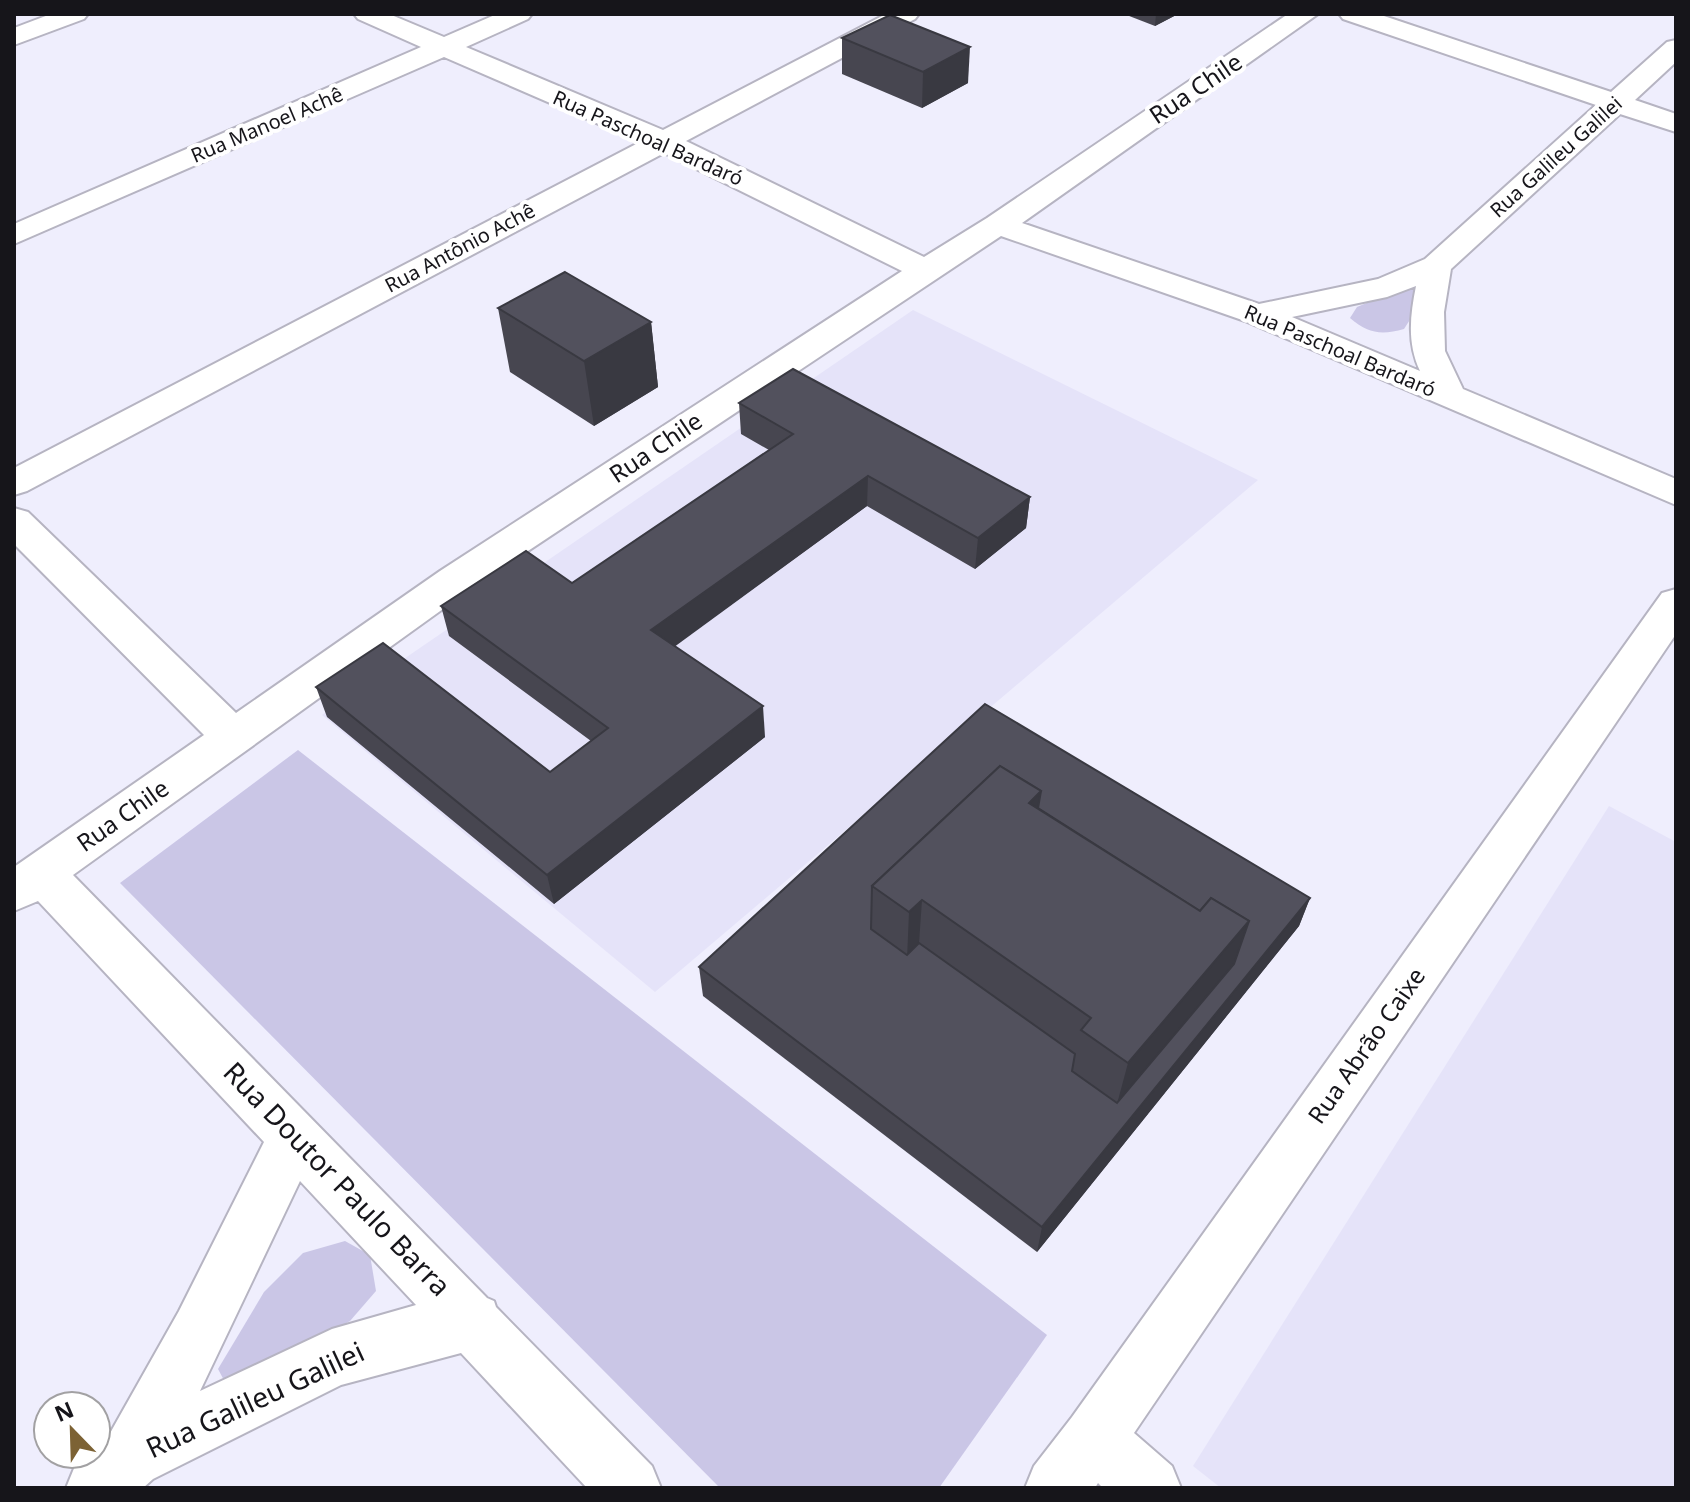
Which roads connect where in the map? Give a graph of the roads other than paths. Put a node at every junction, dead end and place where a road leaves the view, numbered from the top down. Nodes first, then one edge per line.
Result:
1 (75, 14) edge
2 (367, 14) edge
3 (519, 14) edge
4 (906, 14) edge
5 (1305, 14) edge
6 (1352, 14) edge
7 (14, 37) edge
8 (444, 48) junction
9 (1676, 48) edge
10 (1615, 102) junction
11 (1676, 123) edge
12 (663, 141) junction
13 (998, 225) junction
14 (14, 235) edge
15 (1436, 266) junction
16 (925, 270) junction
17 (1257, 314) junction
18 (1449, 397) junction
19 (14, 483) edge
20 (1676, 493) edge
21 (14, 521) edge
22 (1676, 603) edge
23 (233, 737) junction
24 (28, 883) edge
25 (295, 1135) junction
26 (473, 1321) junction
27 (1094, 1439) junction
28 (114, 1472) edge
29 (630, 1488) edge
30 (1056, 1488) edge
31 (1150, 1488) edge

1 - 7 street
2 - 8 street, Rua Paschoal Bardaró
3 - 8 street, Rua Manoel Achê
4 - 12 street, Rua Antônio Achê
5 - 13 street, Rua Chile
6 - 10 street
8 - 12 street, Rua Paschoal Bardaró
8 - 14 street, Rua Manoel Achê
9 - 10 street, Rua Galileu Galilei
10 - 11 street
10 - 15 street, Rua Galileu Galilei
12 - 16 street, Rua Paschoal Bardaró
12 - 19 street, Rua Antônio Achê
13 - 16 street, Rua Chile
13 - 17 street, Rua Paschoal Bardaró
15 - 17 street, Rua Galileu Galilei
15 - 18 street
16 - 23 street, Rua Chile
17 - 18 street, Rua Paschoal Bardaró
18 - 20 street, Rua Paschoal Bardaró
21 - 23 street
22 - 27 street, Rua Abrão Caixe
23 - 24 street, Rua Chile
24 - 25 street, Rua Doutor Paulo Barra
25 - 26 street, Rua Doutor Paulo Barra
25 - 28 street, Rua Galileu Galilei
26 - 28 street, Rua Galileu Galilei
26 - 29 street, Rua Doutor Paulo Barra
27 - 30 street, Rua Abrão Caixe
27 - 31 street

